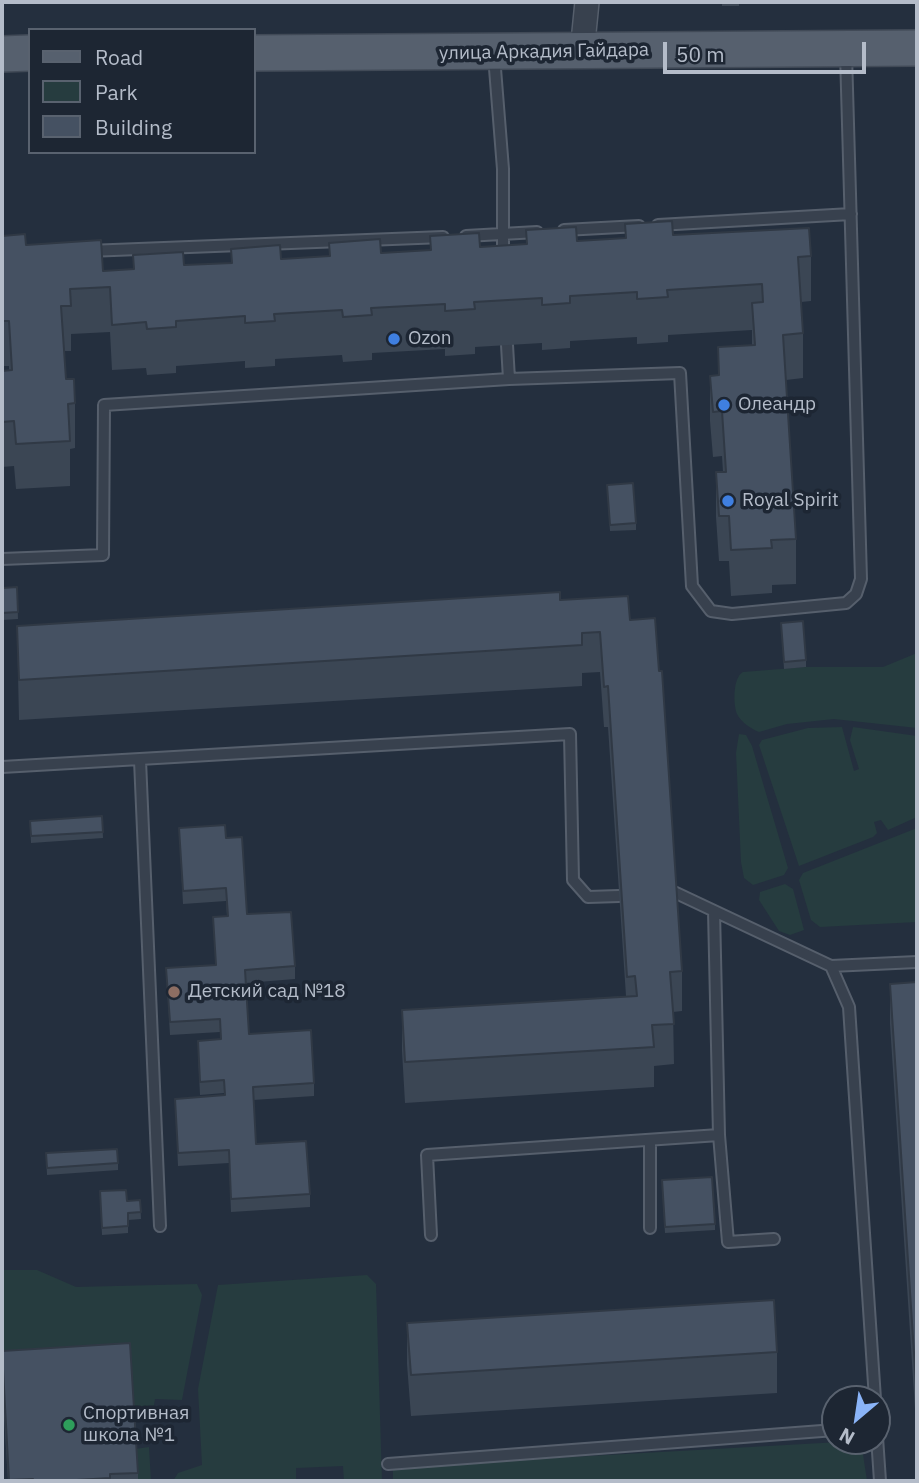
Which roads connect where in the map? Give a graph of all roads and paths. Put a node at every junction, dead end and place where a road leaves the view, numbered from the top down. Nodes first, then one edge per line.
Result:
1 (587, 2) edge
2 (917, 48) edge
3 (846, 49) junction
4 (582, 52) junction
5 (494, 53) junction
6 (2, 54) edge
7 (28, 54) edge
8 (256, 54) edge
9 (851, 214) junction
10 (558, 231) edge
11 (544, 232) edge
12 (502, 234) junction
13 (71, 252) edge
14 (503, 268) edge
15 (507, 345) edge
16 (509, 379) junction
17 (2, 559) edge
18 (140, 760) junction
19 (2, 767) edge
20 (674, 892) edge
21 (619, 896) edge
22 (714, 911) junction
23 (917, 962) edge
24 (831, 966) junction
25 (719, 1135) junction
26 (650, 1140) junction
27 (160, 1226) dead end
28 (650, 1228) dead end
29 (431, 1236) dead end
30 (774, 1239) dead end
31 (873, 1385) edge
32 (821, 1431) edge
33 (878, 1455) edge
34 (388, 1464) dead end
35 (880, 1481) edge

1 - 4 street
2 - 3 main road, улица Аркадия Гайдара
3 - 4 main road, улица Аркадия Гайдара
3 - 9 lane
4 - 5 main road, улица Аркадия Гайдара
5 - 8 main road, улица Аркадия Гайдара
5 - 12 lane
6 - 7 main road
9 - 10 lane
9 - 16 lane
11 - 12 lane
12 - 13 lane
12 - 14 lane
15 - 16 lane
16 - 17 lane
18 - 19 lane
18 - 21 lane
18 - 27 lane
20 - 22 lane
22 - 24 lane
22 - 25 lane
23 - 24 lane
24 - 31 lane
25 - 26 lane
25 - 30 lane
26 - 28 lane
26 - 29 lane
32 - 34 lane
33 - 35 lane

